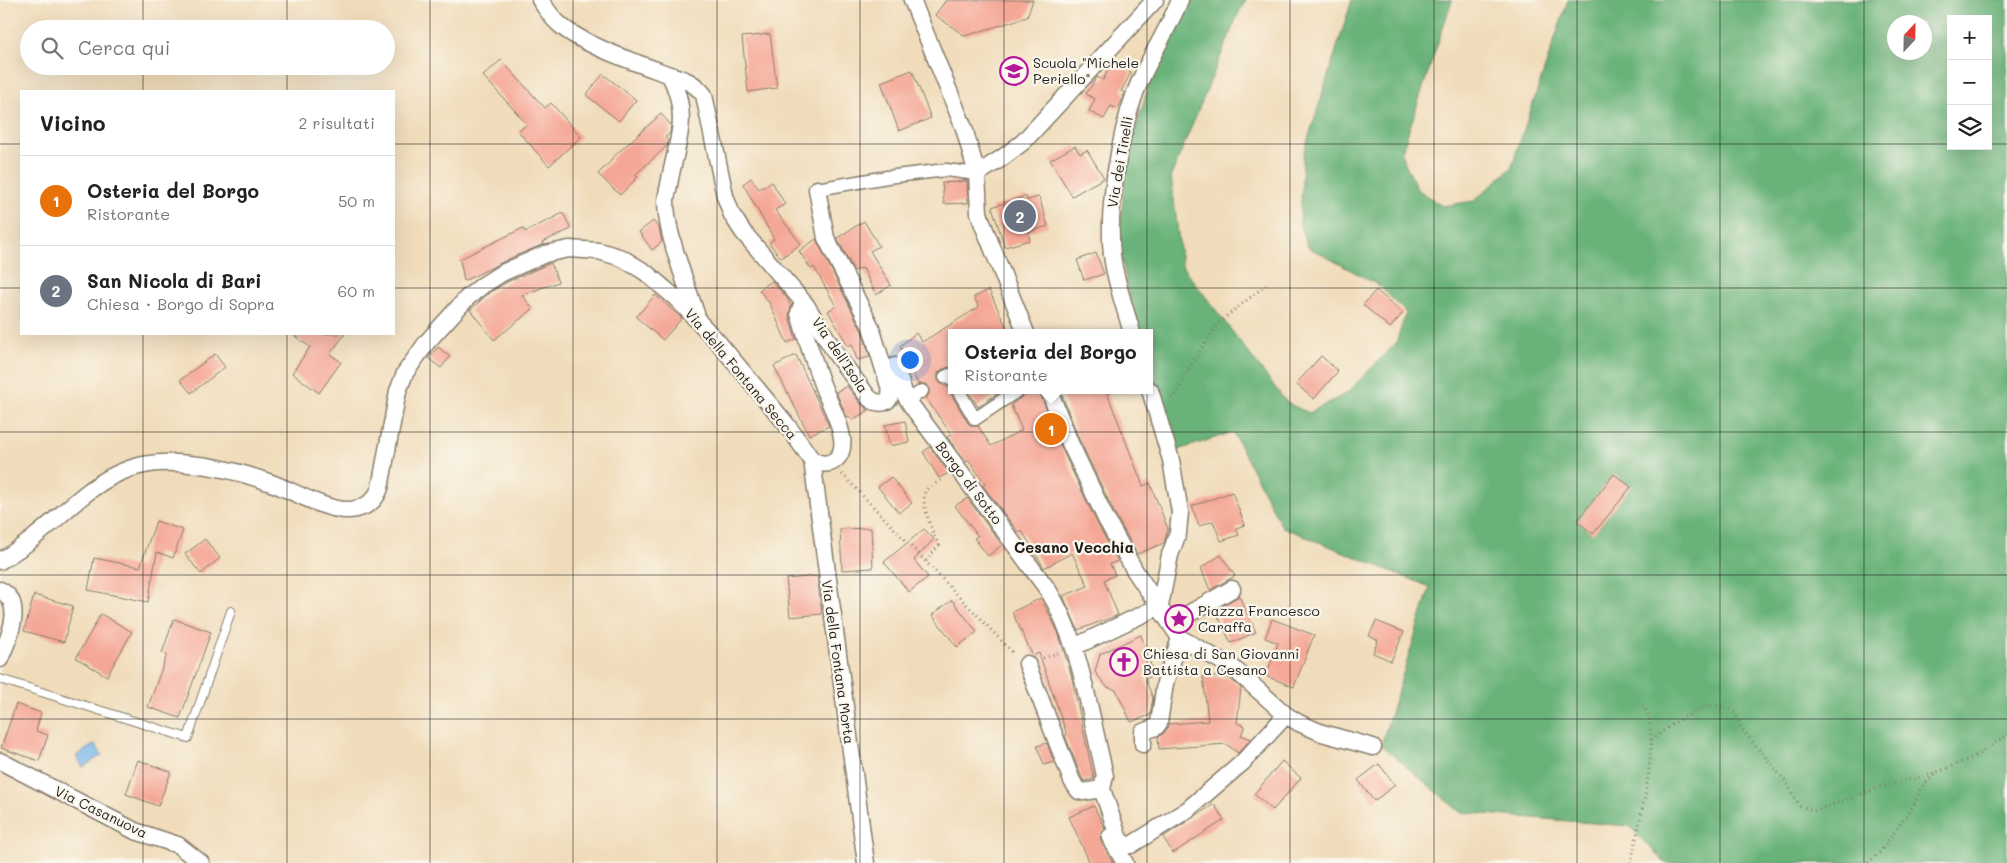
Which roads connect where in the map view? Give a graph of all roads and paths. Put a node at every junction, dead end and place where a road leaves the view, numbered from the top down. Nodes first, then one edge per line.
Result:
1 (540, 0) edge
2 (912, 0) edge
3 (1155, 0) edge
4 (1180, 0) edge
5 (670, 75) junction
6 (977, 174) junction
7 (816, 189) joint
8 (1266, 285) dead end
9 (806, 305) junction
10 (697, 319) junction
11 (871, 327) junction
12 (1024, 329) edge
13 (1131, 329) edge
14 (960, 394) edge
15 (1012, 394) edge
16 (1051, 394) edge
17 (1152, 397) edge
18 (812, 460) junction
19 (831, 463) junction
20 (951, 473) dead end
21 (0, 561) edge
22 (926, 561) junction
23 (1232, 589) dead end
24 (0, 590) edge
25 (1160, 606) junction
26 (231, 611) dead end
27 (1171, 624) junction
28 (1180, 638) junction
29 (1074, 647) junction
30 (0, 659) edge
31 (1027, 664) junction
32 (0, 679) edge
33 (1641, 703) dead end
34 (1286, 715) junction
35 (2007, 735) edge
36 (1651, 740) junction
37 (1143, 744) dead end
38 (1373, 747) dead end
39 (0, 761) edge
40 (1936, 773) junction
41 (1096, 790) junction
42 (201, 863) edge
43 (866, 863) edge
44 (1125, 863) edge
45 (1631, 863) edge
46 (1868, 863) edge

1 - 5 street, Via dell'Isola
2 - 6 street
3 - 6 street
4 - 13 street, Via dei Tinelli
5 - 9 street, Via dell'Isola
5 - 10 street
6 - 7 street
6 - 12 street
7 - 11 street, Borgo di Sotto
8 - 17 path
9 - 11 street, Via dell'Isola
9 - 19 street, Via dell'Isola
10 - 18 street, Via della Fontana Secca
10 - 21 street, Via della Fontana Secca
11 - 29 street, Borgo di Sotto
14 - 15 street
16 - 25 street
17 - 25 street
18 - 19 street
18 - 43 street, Via della Fontana Morta
19 - 22 path
20 - 22 path
22 - 31 path
23 - 27 street
24 - 30 street
25 - 27 street
25 - 29 street
26 - 32 lane
27 - 28 street
28 - 34 street
28 - 37 street
29 - 31 path
29 - 41 street, Borgo di Sotto
31 - 41 street
33 - 36 path
34 - 38 street
34 - 41 street
35 - 40 path
36 - 40 path
36 - 45 path
39 - 42 street, Via Casanuova
40 - 46 path
41 - 44 street

